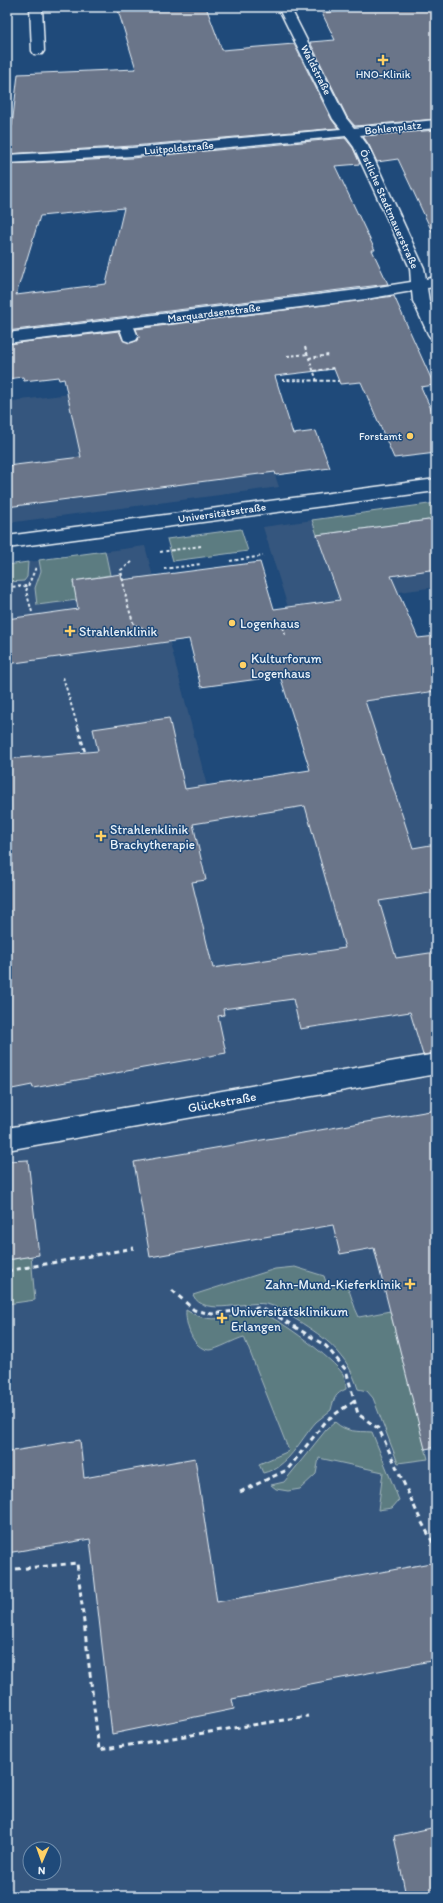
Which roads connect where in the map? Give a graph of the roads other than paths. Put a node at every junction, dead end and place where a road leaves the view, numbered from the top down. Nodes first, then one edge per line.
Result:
1 (36, 7) edge
2 (284, 7) edge
3 (38, 51) dead end
4 (436, 124) edge
5 (350, 132) junction
6 (7, 159) edge
7 (436, 282) edge
8 (420, 284) junction
9 (436, 334) edge
10 (7, 338) edge
11 (436, 485) edge
12 (7, 542) edge
13 (436, 1064) edge
14 (7, 1138) edge

1 - 3 street
2 - 5 street, Waldstraße
4 - 5 street, Bohlenplatz
5 - 6 street, Luitpoldstraße
5 - 8 street, Östliche Stadtmauerstraße
7 - 8 street
8 - 9 street, Östliche Stadtmauerstraße
8 - 10 street, Marquardsenstraße
11 - 12 street, Universitätsstraße
13 - 14 street, Glückstraße

